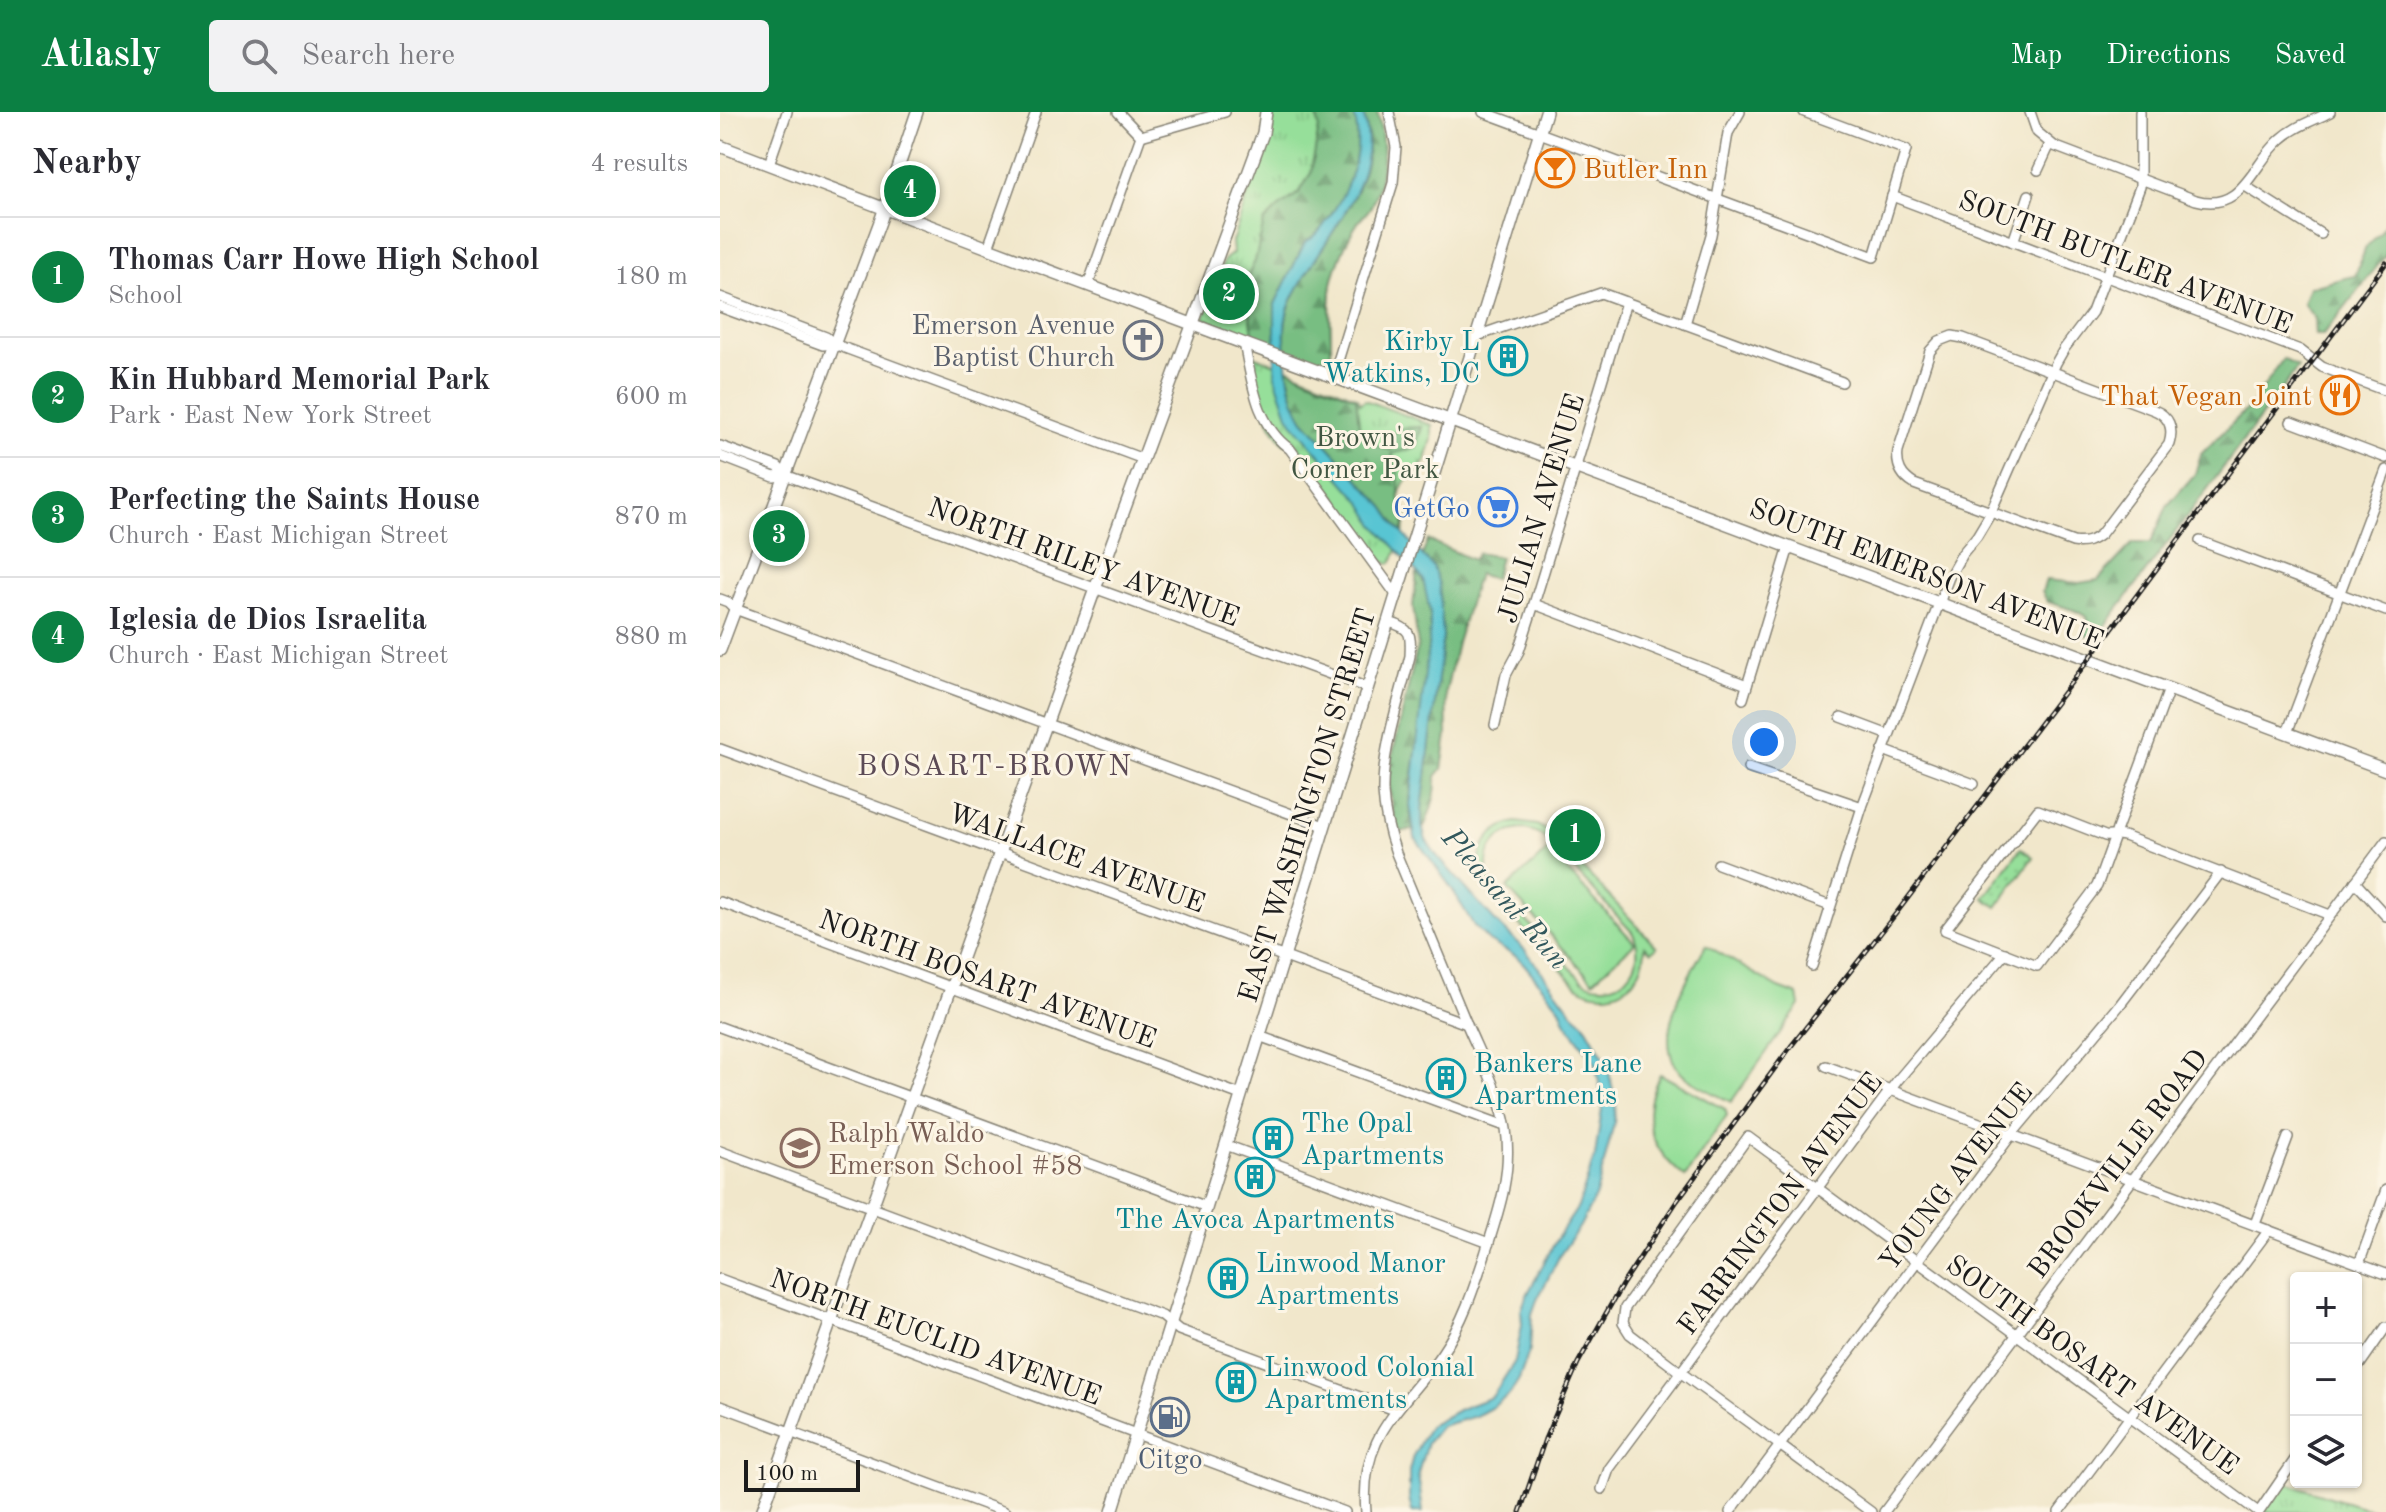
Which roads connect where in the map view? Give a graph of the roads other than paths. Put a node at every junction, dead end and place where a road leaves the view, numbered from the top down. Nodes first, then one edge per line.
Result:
1 (787, 112) edge
2 (917, 112) edge
3 (1036, 112) edge
4 (1118, 112) edge
5 (1225, 112) edge
6 (1266, 112) edge
7 (1389, 112) edge
8 (1483, 112) edge
9 (1546, 112) edge
10 (1740, 112) edge
11 (1804, 112) edge
12 (2030, 112) edge
13 (2140, 112) edge
14 (2330, 112) edge
15 (1540, 133) junction
16 (1141, 136) junction
17 (2050, 144) junction
18 (720, 146) edge
19 (769, 164) junction
20 (2038, 170) dead end
21 (2141, 179) junction
22 (2245, 186) junction
23 (2029, 195) dead end
24 (1892, 196) junction
25 (1717, 199) junction
26 (884, 208) junction
27 (2321, 234) dead end
28 (2013, 242) junction
29 (988, 248) junction
30 (2106, 277) junction
31 (1088, 285) junction
32 (720, 297) edge
33 (1626, 302) junction
34 (720, 307) edge
35 (1193, 324) junction
36 (1685, 324) junction
37 (1477, 336) junction
38 (1244, 343) junction
39 (834, 344) junction
40 (2052, 371) junction
41 (1333, 377) junction
42 (1842, 382) dead end
43 (2386, 391) edge
44 (1452, 420) junction
45 (2291, 422) dead end
46 (720, 446) edge
47 (720, 456) edge
48 (2386, 458) edge
49 (1143, 459) junction
50 (1576, 467) junction
51 (2386, 470) edge
52 (785, 475) junction
53 (1991, 512) junction
54 (2200, 541) dead end
55 (1789, 547) junction
56 (1095, 589) junction
57 (2339, 594) junction
58 (1397, 596) junction
59 (720, 599) edge
60 (1940, 603) junction
61 (1534, 604) junction
62 (720, 609) edge
63 (735, 609) junction
64 (2386, 611) edge
65 (1389, 622) junction
66 (720, 650) edge
67 (1747, 685) junction
68 (1368, 688) junction
69 (2169, 689) junction
70 (1743, 699) dead end
71 (1841, 717) dead end
72 (1047, 724) junction
73 (1495, 725) dead end
74 (2287, 733) junction
75 (1889, 735) junction
76 (720, 749) edge
77 (1883, 750) junction
78 (1748, 768) dead end
79 (2386, 770) edge
80 (1974, 784) dead end
81 (1862, 807) junction
82 (1324, 826) junction
83 (2115, 836) junction
84 (2386, 841) edge
85 (1000, 852) junction
86 (1718, 864) dead end
87 (2221, 872) junction
88 (2355, 882) junction
89 (720, 902) edge
90 (1830, 906) junction
91 (2330, 915) junction
92 (2386, 916) edge
93 (2005, 953) junction
94 (1284, 956) junction
95 (1812, 966) dead end
96 (952, 988) junction
97 (1467, 1024) junction
98 (720, 1027) edge
99 (1259, 1036) junction
100 (1826, 1066) dead end
101 (1892, 1089) junction
102 (1241, 1095) junction
103 (913, 1097) junction
104 (1505, 1126) junction
105 (2012, 1134) junction
106 (2288, 1137) dead end
107 (1226, 1145) junction
108 (720, 1151) edge
109 (2132, 1179) junction
110 (1817, 1189) junction
111 (2386, 1190) edge
112 (1207, 1207) junction
113 (873, 1208) junction
114 (2255, 1224) junction
115 (2269, 1230) junction
116 (1489, 1243) junction
117 (1917, 1262) junction
118 (2359, 1264) junction
119 (2386, 1274) edge
120 (720, 1279) edge
121 (832, 1321) junction
122 (1171, 1324) junction
123 (2386, 1327) edge
124 (2016, 1334) junction
125 (2362, 1361) edge
126 (1680, 1372) junction
127 (720, 1406) edge
128 (1395, 1410) junction
129 (2130, 1417) junction
130 (791, 1433) junction
131 (1136, 1434) junction
132 (1780, 1445) junction
133 (2290, 1467) edge
134 (1602, 1489) dead end
135 (762, 1512) edge
136 (1005, 1512) edge
137 (1112, 1512) edge
138 (1345, 1512) edge
139 (1366, 1512) edge
140 (1730, 1512) edge
141 (1871, 1512) edge
142 (1884, 1512) edge
143 (2059, 1512) edge
144 (2259, 1512) edge

1 - 19 street
2 - 26 main road
3 - 29 street
4 - 16 street
5 - 16 street
6 - 35 main road
7 - 41 street
8 - 15 street
9 - 15 main road, EAST WASHINGTON STREET
10 - 25 street
11 - 24 street
12 - 17 street
13 - 21 street
14 - 22 street
15 - 25 street
15 - 37 main road, EAST WASHINGTON STREET
16 - 31 street
17 - 20 street
17 - 21 street
18 - 19 main road, SOUTH EMERSON AVENUE
19 - 26 main road, SOUTH EMERSON AVENUE
21 - 22 street
21 - 30 street
22 - 27 street
23 - 28 street
24 - 25 street
24 - 28 street, SOUTH BUTLER AVENUE
25 - 36 street
26 - 29 main road, SOUTH EMERSON AVENUE
26 - 39 main road
28 - 30 street, SOUTH BUTLER AVENUE
29 - 31 main road, SOUTH EMERSON AVENUE
30 - 40 street
30 - 43 street, SOUTH BUTLER AVENUE
31 - 35 main road, SOUTH EMERSON AVENUE
32 - 39 street
33 - 36 street
33 - 37 street
33 - 50 street, JULIAN AVENUE
34 - 39 street
35 - 38 main road, SOUTH EMERSON AVENUE
35 - 49 main road
36 - 42 street
37 - 44 main road, EAST WASHINGTON STREET
38 - 41 main road, SOUTH EMERSON AVENUE
38 - 58 street
39 - 49 street
39 - 52 main road
40 - 53 street
40 - 53 street
40 - 53 street
41 - 44 main road, SOUTH EMERSON AVENUE
44 - 50 main road, SOUTH EMERSON AVENUE
44 - 58 main road, EAST WASHINGTON STREET
45 - 48 street
46 - 52 street, NORTH RILEY AVENUE
47 - 52 street, NORTH RILEY AVENUE
49 - 56 main road
50 - 55 main road, SOUTH EMERSON AVENUE
50 - 61 street, JULIAN AVENUE
51 - 57 street
52 - 56 street, NORTH RILEY AVENUE
52 - 63 main road
53 - 60 street
54 - 57 street
55 - 60 main road, SOUTH EMERSON AVENUE
55 - 67 street
56 - 68 street, NORTH RILEY AVENUE
56 - 72 main road
57 - 64 street
57 - 74 street
58 - 65 main road, EAST WASHINGTON STREET
59 - 63 street
60 - 69 main road, SOUTH EMERSON AVENUE
60 - 75 street
61 - 67 street
61 - 73 street, JULIAN AVENUE
62 - 63 street
63 - 66 main road
63 - 72 street
65 - 68 main road, EAST WASHINGTON STREET
65 - 97 street
67 - 70 street
68 - 82 main road, EAST WASHINGTON STREET
69 - 74 main road, SOUTH EMERSON AVENUE
69 - 83 street
71 - 75 street
72 - 82 street
72 - 85 main road
74 - 79 main road, SOUTH EMERSON AVENUE
75 - 77 street
76 - 85 street, WALLACE AVENUE
77 - 80 street
77 - 81 street
78 - 81 street
81 - 90 street
82 - 94 main road, EAST WASHINGTON STREET
83 - 87 street
83 - 93 street
83 - 93 street
84 - 88 street, BROOKVILLE ROAD
85 - 94 street, WALLACE AVENUE
85 - 96 main road
86 - 90 street
87 - 91 street
87 - 105 street, YOUNG AVENUE
88 - 91 street, BROOKVILLE ROAD
88 - 92 street
89 - 96 street, NORTH BOSART AVENUE
90 - 95 street
91 - 109 street, BROOKVILLE ROAD
93 - 101 street, FARRINGTON AVENUE
94 - 97 street, WALLACE AVENUE
94 - 99 main road, EAST WASHINGTON STREET
96 - 102 street, NORTH BOSART AVENUE
96 - 103 main road
97 - 104 street
98 - 103 street
99 - 102 main road, EAST WASHINGTON STREET
99 - 104 street
100 - 101 street
101 - 105 street
101 - 110 street, FARRINGTON AVENUE
102 - 107 main road, EAST WASHINGTON STREET
103 - 112 street
103 - 113 main road
104 - 116 street
105 - 109 street
105 - 117 street, YOUNG AVENUE
106 - 114 street
107 - 112 main road, EAST WASHINGTON STREET
107 - 116 street
108 - 113 street
109 - 114 street
109 - 124 street, BROOKVILLE ROAD
110 - 117 street, SOUTH BOSART AVENUE
110 - 126 street, FARRINGTON AVENUE
110 - 126 street, SOUTH BOSART AVENUE
111 - 118 street
112 - 122 main road, EAST WASHINGTON STREET
113 - 121 main road
113 - 122 street
114 - 115 street
115 - 118 street
115 - 129 street
116 - 128 street
117 - 124 street, SOUTH BOSART AVENUE
117 - 132 street, YOUNG AVENUE
118 - 119 street
120 - 121 street, NORTH EUCLID AVENUE
121 - 130 main road
121 - 131 street, NORTH EUCLID AVENUE
122 - 128 street
122 - 131 main road, EAST WASHINGTON STREET
123 - 125 street
124 - 129 street, SOUTH BOSART AVENUE
124 - 142 street, BROOKVILLE ROAD
126 - 132 street
126 - 134 street, FARRINGTON AVENUE
127 - 130 street
128 - 139 street
129 - 143 street
129 - 144 street, SOUTH BOSART AVENUE
130 - 135 main road
130 - 136 street
131 - 137 main road, EAST WASHINGTON STREET
131 - 138 street, NORTH EUCLID AVENUE
132 - 140 street, YOUNG AVENUE
132 - 141 street
133 - 144 street

